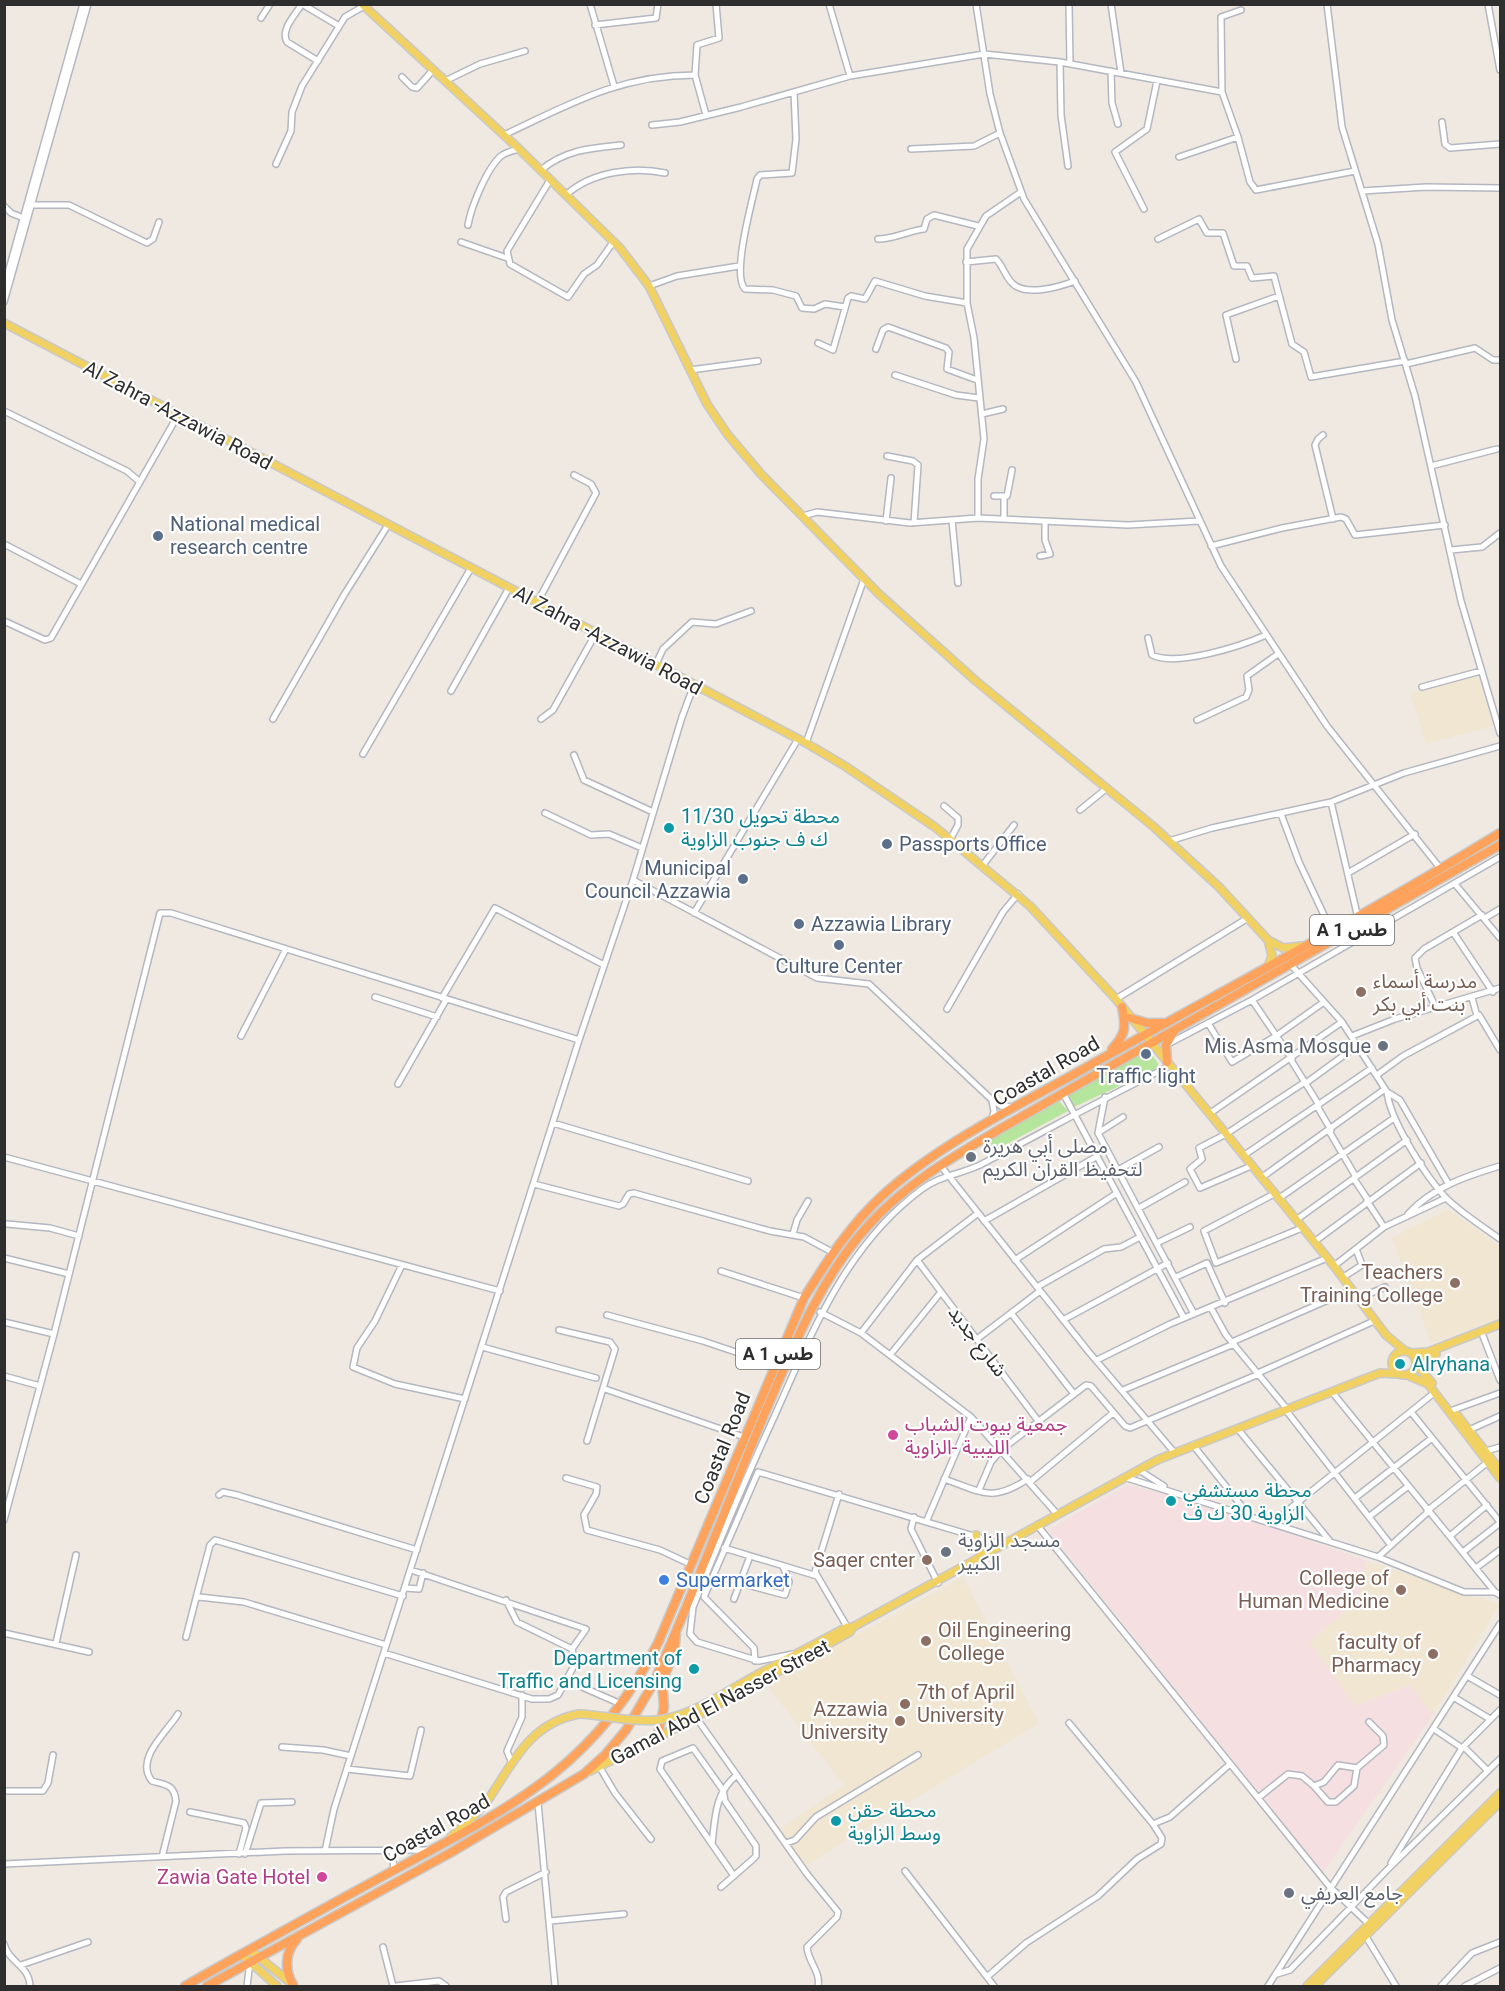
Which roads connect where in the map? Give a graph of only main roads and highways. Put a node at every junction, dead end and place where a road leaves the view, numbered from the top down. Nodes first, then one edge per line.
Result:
1 (363, 5) edge
2 (4, 323) edge
3 (1500, 833) edge
4 (1500, 845) edge
5 (1268, 940) junction
6 (1302, 946) junction
7 (1269, 964) junction
8 (1122, 1007) junction
9 (1130, 1018) junction
10 (1165, 1023) junction
11 (1177, 1027) junction
12 (1147, 1038) junction
13 (1105, 1057) junction
14 (1168, 1064) junction
15 (1500, 1327) edge
16 (1386, 1335) junction
17 (1408, 1352) junction
18 (1432, 1355) junction
19 (1392, 1360) junction
20 (1416, 1363) junction
21 (1380, 1373) junction
22 (1403, 1374) junction
23 (1426, 1376) junction
24 (1500, 1470) edge
25 (1500, 1479) edge
26 (976, 1536) road end
27 (981, 1557) junction
28 (850, 1629) junction
29 (675, 1630) junction
30 (662, 1682) junction
31 (644, 1700) junction
32 (657, 1738) junction
33 (584, 1774) junction
34 (1500, 1793) edge
35 (1500, 1802) edge
36 (442, 1845) junction
37 (1371, 1926) junction
38 (1364, 1933) junction
39 (300, 1936) junction
40 (250, 1950) junction
41 (241, 1954) junction
42 (260, 1958) junction
43 (250, 1962) junction
44 (185, 1986) edge
45 (207, 1986) edge
46 (277, 1986) edge
47 (294, 1986) edge
48 (1307, 1986) edge
49 (1315, 1986) edge

1 - 5 main road
2 - 8 main road, Al Zahra -Azzawia Road
3 - 6 highway, Coastal Road / A 1 طس
4 - 11 highway, Coastal Road / A 1 طس
5 - 6 main road
5 - 7 main road
6 - 7 highway, Coastal Road / A 1 طس
7 - 10 highway, Coastal Road / A 1 طس
8 - 9 main road, Al Zahra -Azzawia Road
8 - 13 highway
9 - 10 highway
9 - 12 main road, Al Zahra -Azzawia Road
10 - 12 highway, Coastal Road / A 1 طس
11 - 12 highway, Coastal Road / A 1 طس
11 - 14 highway
12 - 13 highway, Coastal Road / A 1 طس
12 - 14 main road, Al Zahra -Azzawia Road
12 - 29 highway, Coastal Road / A 1 طس
13 - 36 highway, Coastal Road / A 1 طس
14 - 16 main road, Al Zahra -Azzawia Road
15 - 17 main road
15 - 18 main road
16 - 17 main road, Al Zahra -Azzawia Road
16 - 19 main road
17 - 19 main road
17 - 20 main road
18 - 20 main road
18 - 23 main road
19 - 21 main road, Gamal Abd El Nasser Street
19 - 22 main road
20 - 22 main road
20 - 23 main road
21 - 22 main road, Gamal Abd El Nasser Street
21 - 27 main road, Gamal Abd El Nasser Street
22 - 25 main road
23 - 24 main road
26 - 27 main road
27 - 28 main road, Gamal Abd El Nasser Street
28 - 32 main road, Gamal Abd El Nasser Street
28 - 36 main road, Gamal Abd El Nasser Street, bridge
29 - 30 highway
29 - 31 highway, Coastal Road / A 1 طس
30 - 31 highway
30 - 32 highway
31 - 33 highway, Coastal Road / A 1 طس
32 - 33 main road, Gamal Abd El Nasser Street
33 - 39 highway, Coastal Road / A 1 طس
34 - 37 main road
35 - 37 main road
36 - 40 highway, Coastal Road / A 1 طس
37 - 38 main road
38 - 48 main road
38 - 49 main road
39 - 42 highway, Coastal Road / A 1 طس
39 - 47 highway
40 - 41 highway, Coastal Road / A 1 طس
40 - 42 main road
41 - 43 main road
41 - 44 highway, Coastal Road / A 1 طس
42 - 43 highway, Coastal Road / A 1 طس
42 - 47 main road
43 - 45 highway, Coastal Road / A 1 طس
43 - 46 main road

